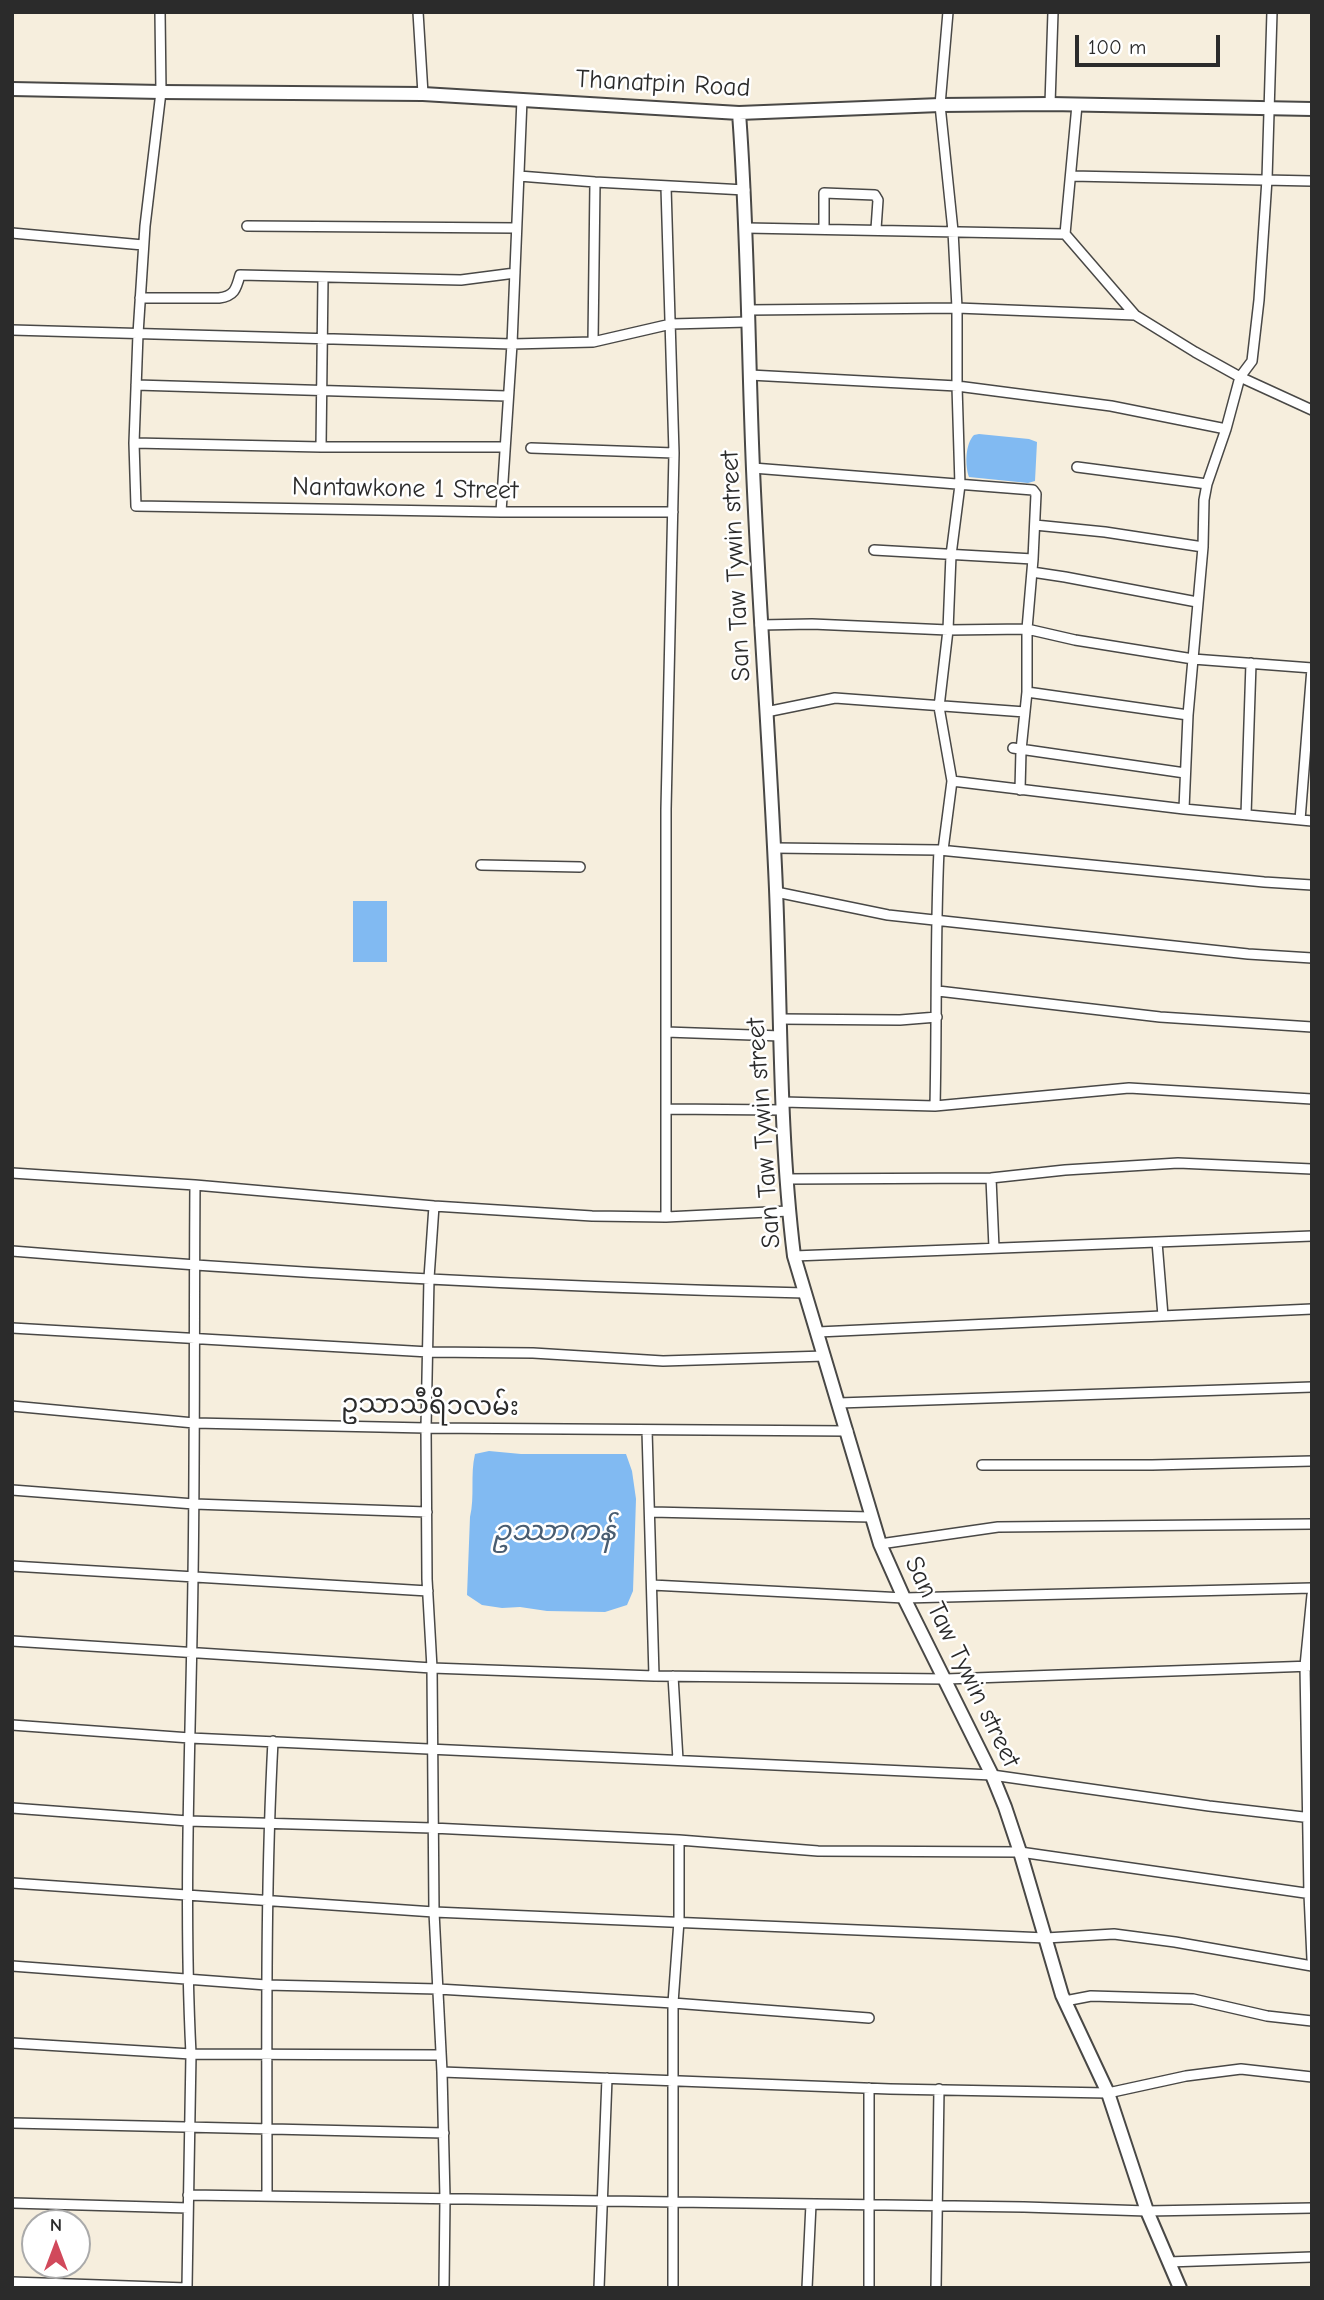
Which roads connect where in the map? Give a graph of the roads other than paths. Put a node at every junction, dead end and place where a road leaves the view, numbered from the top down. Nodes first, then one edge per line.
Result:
1 (160, 12) edge
2 (418, 12) edge
3 (948, 12) edge
4 (1053, 12) edge
5 (1272, 12) edge
6 (12, 89) edge
7 (160, 92) junction
8 (423, 94) junction
9 (522, 99) junction
10 (1050, 104) junction
11 (1077, 105) junction
12 (940, 106) junction
13 (1268, 107) junction
14 (1312, 109) edge
15 (739, 113) junction
16 (519, 176) junction
17 (1071, 176) junction
18 (1267, 179) junction
19 (1312, 181) edge
20 (595, 183) junction
21 (666, 187) junction
22 (745, 190) junction
23 (247, 226) dead end
24 (516, 228) junction
25 (746, 228) junction
26 (824, 228) junction
27 (876, 229) junction
28 (953, 231) junction
29 (12, 233) edge
30 (1065, 234) junction
31 (143, 245) junction
32 (515, 274) junction
33 (323, 278) junction
34 (140, 298) junction
35 (957, 308) junction
36 (1135, 315) junction
37 (748, 316) junction
38 (671, 324) junction
39 (12, 330) edge
40 (138, 334) junction
41 (323, 338) junction
42 (593, 342) junction
43 (512, 344) junction
44 (750, 375) junction
45 (1240, 377) junction
46 (136, 385) junction
47 (957, 386) junction
48 (322, 390) junction
49 (507, 396) junction
50 (1312, 411) edge
51 (1226, 429) junction
52 (134, 443) junction
53 (321, 447) junction
54 (504, 447) junction
55 (531, 448) dead end
56 (674, 453) junction
57 (1077, 467) dead end
58 (753, 468) junction
59 (1207, 484) junction
60 (960, 485) junction
61 (501, 512) junction
62 (673, 512) junction
63 (1035, 525) junction
64 (1203, 547) junction
65 (874, 550) dead end
66 (951, 555) junction
67 (1033, 558) junction
68 (1032, 572) junction
69 (1197, 602) junction
70 (760, 625) junction
71 (1027, 629) junction
72 (948, 630) junction
73 (1193, 659) junction
74 (1251, 663) junction
75 (1312, 667) edge
76 (1027, 692) junction
77 (939, 707) junction
78 (766, 712) junction
79 (1025, 712) junction
80 (1188, 715) junction
81 (1017, 749) junction
82 (1185, 773) junction
83 (952, 781) junction
84 (1020, 790) junction
85 (1184, 809) junction
86 (1246, 815) junction
87 (1300, 820) junction
88 (1312, 821) edge
89 (774, 848) junction
90 (941, 850) junction
91 (481, 865) dead end
92 (580, 867) dead end
93 (1312, 885) edge
94 (776, 892) junction
95 (936, 919) junction
96 (1312, 958) edge
97 (938, 991) junction
98 (937, 1017) junction
99 (779, 1019) junction
100 (1312, 1027) edge
101 (666, 1032) junction
102 (781, 1036) junction
103 (1312, 1099) edge
104 (783, 1106) junction
105 (935, 1106) junction
106 (666, 1109) junction
107 (1312, 1169) edge
108 (12, 1173) edge
109 (991, 1178) junction
110 (786, 1179) junction
111 (195, 1185) junction
112 (434, 1206) junction
113 (789, 1211) junction
114 (666, 1217) junction
115 (1312, 1236) edge
116 (1157, 1242) junction
117 (994, 1248) junction
118 (12, 1251) edge
119 (794, 1256) junction
120 (194, 1266) junction
121 (429, 1278) junction
122 (805, 1293) junction
123 (1312, 1309) edge
124 (1163, 1316) junction
125 (12, 1328) edge
126 (818, 1332) junction
127 (194, 1337) junction
128 (429, 1352) junction
129 (825, 1356) junction
130 (1312, 1387) edge
131 (839, 1403) junction
132 (12, 1406) edge
133 (194, 1423) junction
134 (425, 1428) junction
135 (647, 1430) junction
136 (848, 1430) junction
137 (1312, 1461) edge
138 (982, 1465) dead end
139 (12, 1490) edge
140 (194, 1504) junction
141 (427, 1512) junction
142 (651, 1512) junction
143 (871, 1517) junction
144 (1312, 1524) edge
145 (880, 1544) junction
146 (12, 1566) edge
147 (193, 1577) junction
148 (652, 1584) junction
149 (1312, 1588) edge
150 (428, 1591) junction
151 (1312, 1595) edge
152 (904, 1598) junction
153 (12, 1641) edge
154 (192, 1653) junction
155 (1308, 1666) edge
156 (432, 1668) junction
157 (654, 1676) junction
158 (673, 1676) junction
159 (946, 1679) junction
160 (12, 1725) edge
161 (190, 1738) junction
162 (273, 1741) junction
163 (432, 1748) junction
164 (678, 1760) junction
165 (992, 1775) junction
166 (12, 1808) edge
167 (1310, 1818) edge
168 (188, 1821) junction
169 (269, 1823) junction
170 (432, 1828) junction
171 (679, 1840) junction
172 (1020, 1852) junction
173 (12, 1883) edge
174 (1310, 1894) edge
175 (187, 1895) junction
176 (268, 1900) junction
177 (434, 1912) junction
178 (679, 1921) junction
179 (1046, 1938) junction
180 (1312, 1959) edge
181 (12, 1966) edge
182 (1312, 1966) edge
183 (187, 1978) junction
184 (266, 1985) junction
185 (438, 1989) junction
186 (1065, 2001) junction
187 (673, 2003) junction
188 (869, 2018) dead end
189 (1312, 2021) edge
190 (12, 2043) edge
191 (191, 2054) junction
192 (267, 2055) junction
193 (440, 2055) junction
194 (442, 2072) junction
195 (1312, 2077) edge
196 (607, 2078) junction
197 (673, 2080) junction
198 (869, 2088) junction
199 (939, 2089) junction
200 (1108, 2093) junction
201 (12, 2123) edge
202 (190, 2128) junction
203 (267, 2128) junction
204 (444, 2133) junction
205 (188, 2195) junction
206 (267, 2196) junction
207 (445, 2198) junction
208 (604, 2200) junction
209 (672, 2202) junction
210 (12, 2203) edge
211 (811, 2204) junction
212 (869, 2204) junction
213 (937, 2205) junction
214 (188, 2208) junction
215 (1312, 2208) edge
216 (1147, 2211) junction
217 (1312, 2257) edge
218 (1168, 2262) junction
219 (12, 2282) edge
220 (187, 2287) edge
221 (444, 2288) edge
222 (599, 2288) edge
223 (673, 2288) edge
224 (807, 2288) edge
225 (869, 2288) edge
226 (936, 2288) edge
227 (1180, 2288) edge

1 - 7 street
2 - 8 street
3 - 12 street
4 - 10 street
5 - 13 street
6 - 7 street, Thanatpin Road
7 - 8 street, Thanatpin Road
7 - 31 street
8 - 9 street, Thanatpin Road
9 - 15 street, Thanatpin Road
9 - 16 street
10 - 11 street, Thanatpin Road
10 - 12 street, Thanatpin Road
11 - 13 street, Thanatpin Road
11 - 17 street
12 - 15 street, Thanatpin Road
12 - 28 street
13 - 14 street, Thanatpin Road
13 - 18 street
15 - 22 street, San Taw Tywin street
16 - 20 street
16 - 24 street
17 - 18 street
17 - 30 street
18 - 19 street
18 - 45 street
20 - 21 street
20 - 42 street
21 - 22 street
21 - 38 street
22 - 25 street, San Taw Tywin street
23 - 24 street
24 - 32 street
25 - 26 street
25 - 37 street, San Taw Tywin street
26 - 27 street
26 - 27 street
27 - 28 street
28 - 30 street
28 - 35 street
29 - 31 street
30 - 36 street
31 - 34 street
32 - 33 street
32 - 43 street
33 - 34 street
33 - 41 street
34 - 40 street
35 - 36 street
35 - 37 street
35 - 47 street
36 - 45 street
37 - 38 street
37 - 44 street, San Taw Tywin street
38 - 42 street
38 - 56 street
39 - 40 street
40 - 41 street
40 - 46 street
41 - 43 street
41 - 48 street
42 - 43 street
43 - 49 street
44 - 47 street
44 - 58 street, San Taw Tywin street
45 - 50 street
45 - 51 street
46 - 48 street
46 - 52 street
47 - 51 street
47 - 60 street
48 - 49 street
48 - 53 street
49 - 54 street
51 - 59 street
52 - 53 street
52 - 61 street, Nantawkone 1 Street
53 - 54 street
54 - 61 street
55 - 56 street
56 - 62 street
57 - 59 street
58 - 60 street
58 - 70 street, San Taw Tywin street
59 - 64 street
60 - 63 street
60 - 66 street
61 - 62 street, Nantawkone 1 Street
62 - 101 street
63 - 64 street
63 - 67 street
64 - 69 street
65 - 66 street
66 - 67 street
66 - 72 street
67 - 68 street
68 - 69 street
68 - 71 street
69 - 73 street
70 - 72 street
70 - 78 street, San Taw Tywin street
71 - 72 street
71 - 73 street
71 - 76 street
72 - 77 street
73 - 74 street
73 - 80 street
74 - 75 street
74 - 86 street
75 - 87 street
76 - 79 street
76 - 80 street
77 - 78 street
77 - 79 street
77 - 83 street
78 - 89 street, San Taw Tywin street
79 - 81 street
80 - 82 street
81 - 82 street
81 - 84 street
82 - 85 street
83 - 84 street
83 - 90 street
84 - 85 street
85 - 86 street
86 - 87 street
87 - 88 street
89 - 90 street
89 - 94 street, San Taw Tywin street
90 - 93 street
90 - 95 street
91 - 92 street
94 - 95 street
94 - 99 street, San Taw Tywin street
95 - 96 street
95 - 97 street
97 - 98 street
97 - 100 street
98 - 99 street
98 - 105 street
99 - 102 street, San Taw Tywin street
101 - 102 street
101 - 106 street
102 - 104 street, San Taw Tywin street
103 - 105 street
104 - 105 street
104 - 106 street
104 - 110 street, San Taw Tywin street
106 - 114 street
107 - 109 street
108 - 111 street
109 - 110 street
109 - 117 street
110 - 113 street, San Taw Tywin street
111 - 112 street
111 - 120 street
112 - 114 street
112 - 121 street
113 - 114 street
113 - 119 street, San Taw Tywin street
115 - 116 street
116 - 117 street
116 - 124 street
117 - 119 street
118 - 120 street
119 - 122 street, San Taw Tywin street
120 - 121 street
120 - 127 street
121 - 122 street
121 - 128 street
122 - 126 street, San Taw Tywin street
123 - 124 street
124 - 126 street
125 - 127 street
126 - 129 street, San Taw Tywin street
127 - 128 street
127 - 133 street
128 - 129 street
128 - 134 street
129 - 131 street, San Taw Tywin street
130 - 131 street
131 - 136 street, San Taw Tywin street
132 - 133 street, ဥသာသီရိ၁လမ်း
133 - 134 street, ဥသာသီရိ၁လမ်း
133 - 140 street
134 - 135 street, ဥသာသီရိ၁လမ်း
134 - 141 street
135 - 136 street, ဥသာသီရိ၁လမ်း
135 - 142 street
136 - 143 street, San Taw Tywin street
137 - 138 street
139 - 140 street
140 - 141 street
140 - 147 street
141 - 150 street
142 - 143 street
142 - 148 street
143 - 145 street, San Taw Tywin street
144 - 145 street
145 - 152 street, San Taw Tywin street
146 - 147 street
147 - 150 street
147 - 154 street
148 - 152 street
148 - 157 street
149 - 152 street
150 - 156 street
151 - 155 street
152 - 159 street, San Taw Tywin street
153 - 154 street
154 - 156 street
154 - 161 street
155 - 159 street
155 - 167 street
156 - 157 street
156 - 163 street
157 - 158 street
158 - 159 street
158 - 164 street
159 - 165 street, San Taw Tywin street
160 - 161 street
161 - 162 street
161 - 168 street
162 - 163 street
162 - 169 street
163 - 164 street
163 - 170 street
164 - 165 street
165 - 167 street
165 - 172 street, San Taw Tywin street
166 - 168 street
167 - 174 street
168 - 169 street
168 - 175 street
169 - 170 street
169 - 176 street
170 - 171 street
170 - 177 street
171 - 172 street
171 - 178 street
172 - 174 street
172 - 179 street, San Taw Tywin street
173 - 175 street
174 - 180 street
175 - 176 street
175 - 183 street
176 - 177 street
176 - 184 street
177 - 178 street
177 - 185 street
178 - 179 street
178 - 187 street
179 - 182 street
179 - 186 street, San Taw Tywin street
181 - 183 street
183 - 184 street
183 - 191 street
184 - 185 street
184 - 192 street
185 - 187 street
185 - 193 street
186 - 189 street
186 - 200 street, San Taw Tywin street
187 - 188 street
187 - 197 street
190 - 191 street
191 - 192 street
191 - 202 street
192 - 193 street
192 - 203 street
193 - 194 street
194 - 196 street
194 - 204 street
195 - 200 street
196 - 197 street
196 - 208 street
197 - 198 street
197 - 209 street
198 - 199 street
198 - 212 street
199 - 200 street
199 - 213 street
200 - 216 street, San Taw Tywin street
201 - 202 street
202 - 203 street
202 - 205 street
203 - 204 street
203 - 206 street
204 - 207 street
205 - 206 street
205 - 214 street
206 - 207 street
207 - 208 street
207 - 221 street
208 - 209 street
208 - 222 street
209 - 211 street
209 - 223 street
210 - 214 street
211 - 212 street
211 - 224 street
212 - 213 street
212 - 225 street
213 - 216 street
213 - 226 street
214 - 220 street
215 - 216 street
216 - 218 street, San Taw Tywin street
217 - 218 street
218 - 227 street, San Taw Tywin street
219 - 220 street

